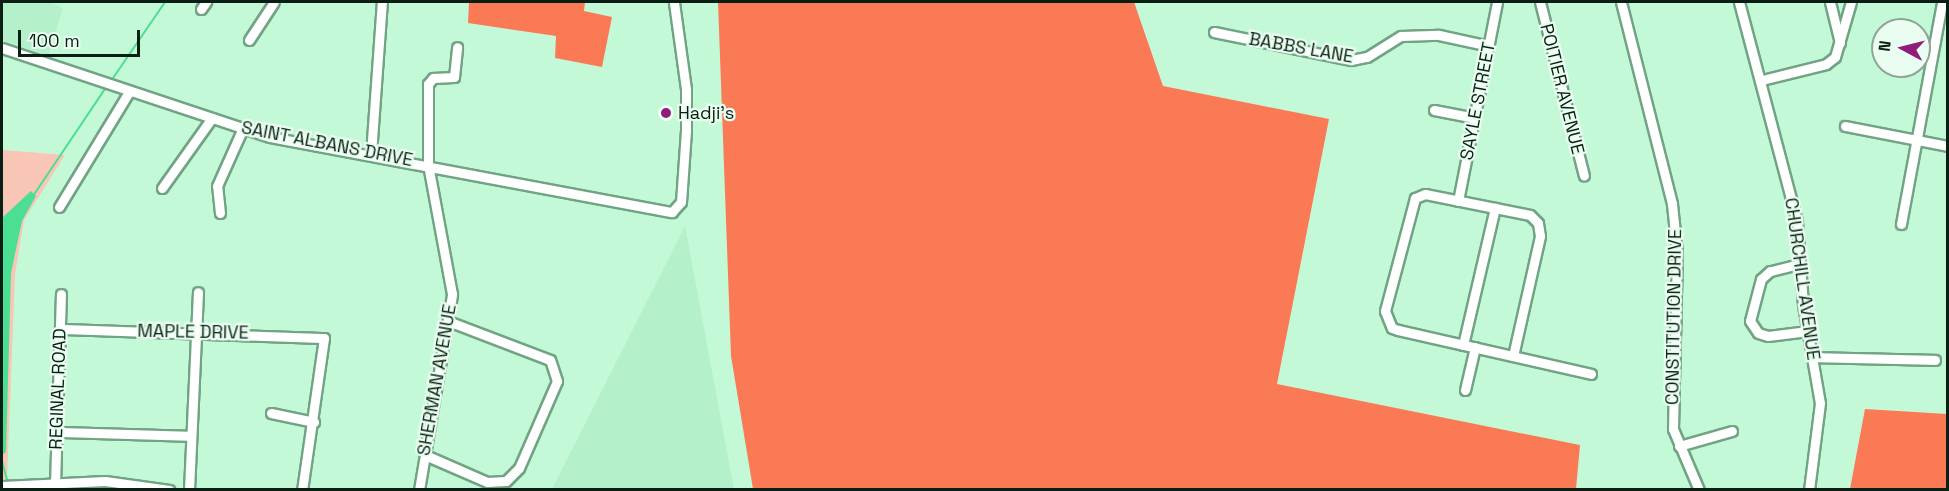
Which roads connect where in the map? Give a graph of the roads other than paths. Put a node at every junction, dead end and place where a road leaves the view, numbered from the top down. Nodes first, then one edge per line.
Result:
1 (274, 2) edge
2 (382, 2) edge
3 (674, 2) edge
4 (1497, 2) edge
5 (1540, 2) edge
6 (1621, 2) edge
7 (1740, 2) edge
8 (1830, 2) edge
9 (1851, 2) edge
10 (1942, 2) edge
11 (1214, 32) dead end
12 (249, 40) dead end
13 (1841, 45) junction
14 (1489, 46) junction
15 (457, 47) dead end
16 (2, 48) edge
17 (1762, 80) junction
18 (129, 92) junction
19 (1434, 110) dead end
20 (212, 118) junction
21 (1475, 118) junction
22 (1845, 126) dead end
23 (243, 128) junction
24 (1916, 139) junction
25 (1947, 146) edge
26 (371, 154) junction
27 (428, 164) junction
28 (1584, 176) dead end
29 (162, 188) dead end
30 (1458, 201) junction
31 (59, 207) dead end
32 (1495, 208) junction
33 (220, 213) dead end
34 (1901, 224) dead end
35 (1799, 264) junction
36 (198, 292) dead end
37 (61, 294) dead end
38 (448, 321) junction
39 (61, 329) junction
40 (1808, 331) junction
41 (195, 332) junction
42 (1463, 345) junction
43 (1475, 347) junction
44 (1513, 356) junction
45 (1813, 357) junction
46 (1935, 360) dead end
47 (1591, 374) dead end
48 (1465, 390) dead end
49 (271, 413) dead end
50 (314, 422) junction
51 (1732, 431) dead end
52 (57, 432) junction
53 (191, 436) junction
54 (1679, 446) junction
55 (425, 455) junction
56 (55, 483) junction
57 (2, 486) edge
58 (169, 489) edge
59 (189, 489) edge
60 (302, 489) edge
61 (419, 489) edge
62 (1700, 489) edge
63 (1809, 489) edge

1 - 12 street
2 - 26 street
3 - 27 street, SAINT ALBANS DRIVE
4 - 14 street, SAYLE STREET
5 - 28 street, POITIER AVENUE
6 - 54 street, CONSTITUTION DRIVE
7 - 17 street, CHURCHILL AVENUE
8 - 13 street
9 - 13 street
10 - 24 street
11 - 14 street, BABBS LANE
13 - 17 street
14 - 21 street, SAYLE STREET
15 - 27 street, SHERMAN AVENUE
16 - 18 street, SAINT ALBANS DRIVE
17 - 35 street, CHURCHILL AVENUE
18 - 20 street, SAINT ALBANS DRIVE
18 - 31 street
19 - 21 street
20 - 23 street, SAINT ALBANS DRIVE
20 - 29 street
21 - 30 street, SAYLE STREET
22 - 24 street
23 - 26 street, SAINT ALBANS DRIVE
23 - 33 street
24 - 25 street
24 - 34 street
26 - 27 street, SAINT ALBANS DRIVE
27 - 38 street, SHERMAN AVENUE
30 - 32 street
30 - 42 street
32 - 42 street
32 - 44 street
35 - 40 street, CHURCHILL AVENUE
35 - 40 street
36 - 41 street
37 - 39 street, REGINAL ROAD
38 - 55 street, SHERMAN AVENUE
38 - 55 street
39 - 41 street, MAPLE DRIVE
39 - 52 street, REGINAL ROAD
40 - 45 street, CHURCHILL AVENUE
41 - 50 street, MAPLE DRIVE
41 - 53 street
42 - 43 street
43 - 44 street
43 - 48 street
44 - 47 street
45 - 46 street
45 - 63 street, CHURCHILL AVENUE
49 - 50 street
50 - 60 street
51 - 54 street
52 - 53 street
52 - 56 street, REGINAL ROAD
53 - 59 street
54 - 62 street, CONSTITUTION DRIVE
55 - 61 street, SHERMAN AVENUE
56 - 57 street
56 - 58 street

